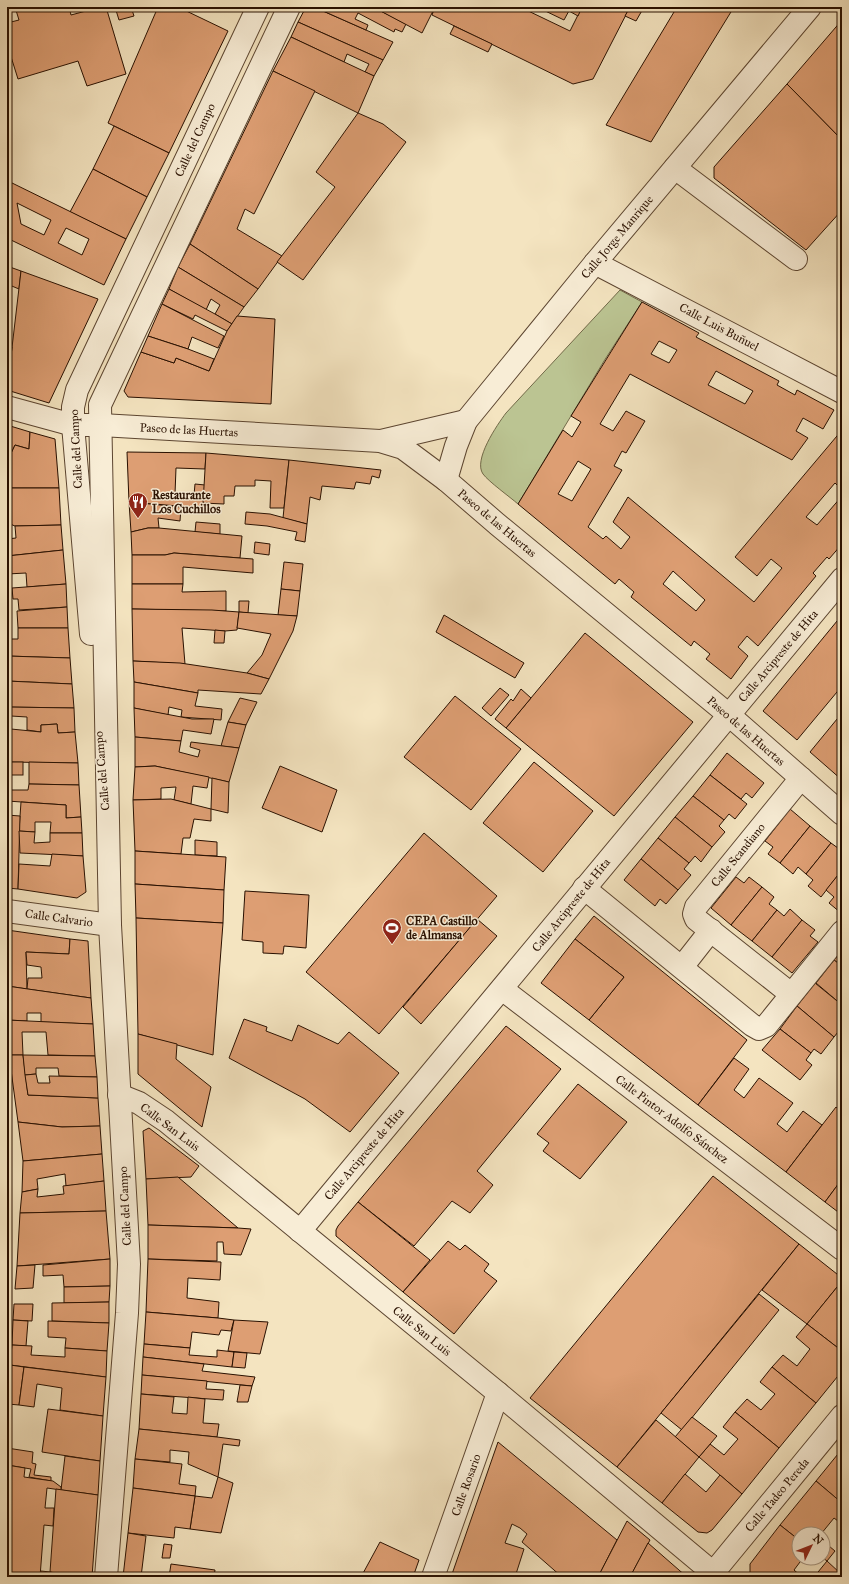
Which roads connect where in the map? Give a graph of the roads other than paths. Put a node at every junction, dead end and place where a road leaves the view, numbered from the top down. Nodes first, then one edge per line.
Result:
1 (258, 7) edge
2 (289, 7) edge
3 (810, 7) edge
4 (675, 168) junction
5 (796, 259) dead end
6 (595, 263) junction
7 (842, 392) edge
8 (7, 407) edge
9 (466, 421) junction
10 (74, 425) junction
11 (101, 425) junction
12 (380, 441) junction
13 (446, 480) junction
14 (842, 579) edge
15 (729, 715) junction
16 (800, 778) junction
17 (842, 814) edge
18 (108, 834) junction
19 (584, 888) junction
20 (7, 911) edge
21 (110, 925) junction
22 (711, 930) junction
23 (842, 932) edge
24 (682, 967) junction
25 (502, 989) junction
26 (791, 994) junction
27 (119, 1095) junction
28 (300, 1231) junction
29 (842, 1249) edge
30 (498, 1393) junction
31 (842, 1416) edge
32 (715, 1575) edge
33 (106, 1577) edge
34 (433, 1577) edge

1 - 10 street, Calle del Campo
2 - 11 street, Calle del Campo
3 - 4 street, Calle Jorge Manrique
4 - 5 street
4 - 6 street, Calle Jorge Manrique
6 - 7 street, Calle Luis Buñuel
6 - 9 street, Calle Jorge Manrique
8 - 10 street, Paseo de las Huertas
9 - 12 street
9 - 13 street, Calle Jorge Manrique
10 - 11 street, Paseo de las Huertas
10 - 18 street, Calle del Campo
11 - 12 street, Paseo de las Huertas
11 - 18 street, Calle del Campo
12 - 13 street, Paseo de las Huertas
13 - 15 street, Paseo de las Huertas
14 - 15 street, Calle Arcipreste de Hita
15 - 16 street, Paseo de las Huertas
15 - 19 street, Calle Arcipreste de Hita
16 - 17 street, Paseo de las Huertas
16 - 22 street, Calle Scandiano
18 - 21 street, Calle del Campo
19 - 24 street
19 - 25 street, Calle Arcipreste de Hita
20 - 21 street, Calle Calvario
21 - 27 street, Calle del Campo
22 - 24 street
22 - 26 street, Calle Scandiano
23 - 26 street
24 - 26 street
25 - 28 street, Calle Arcipreste de Hita
25 - 29 street, Calle Pintor Adolfo Sánchez
27 - 28 street, Calle San Luis
27 - 33 street, Calle del Campo
28 - 30 street, Calle San Luis
30 - 32 street, Calle San Luis
30 - 34 street, Calle Rosario
31 - 32 street, Calle Tadeo Pereda

